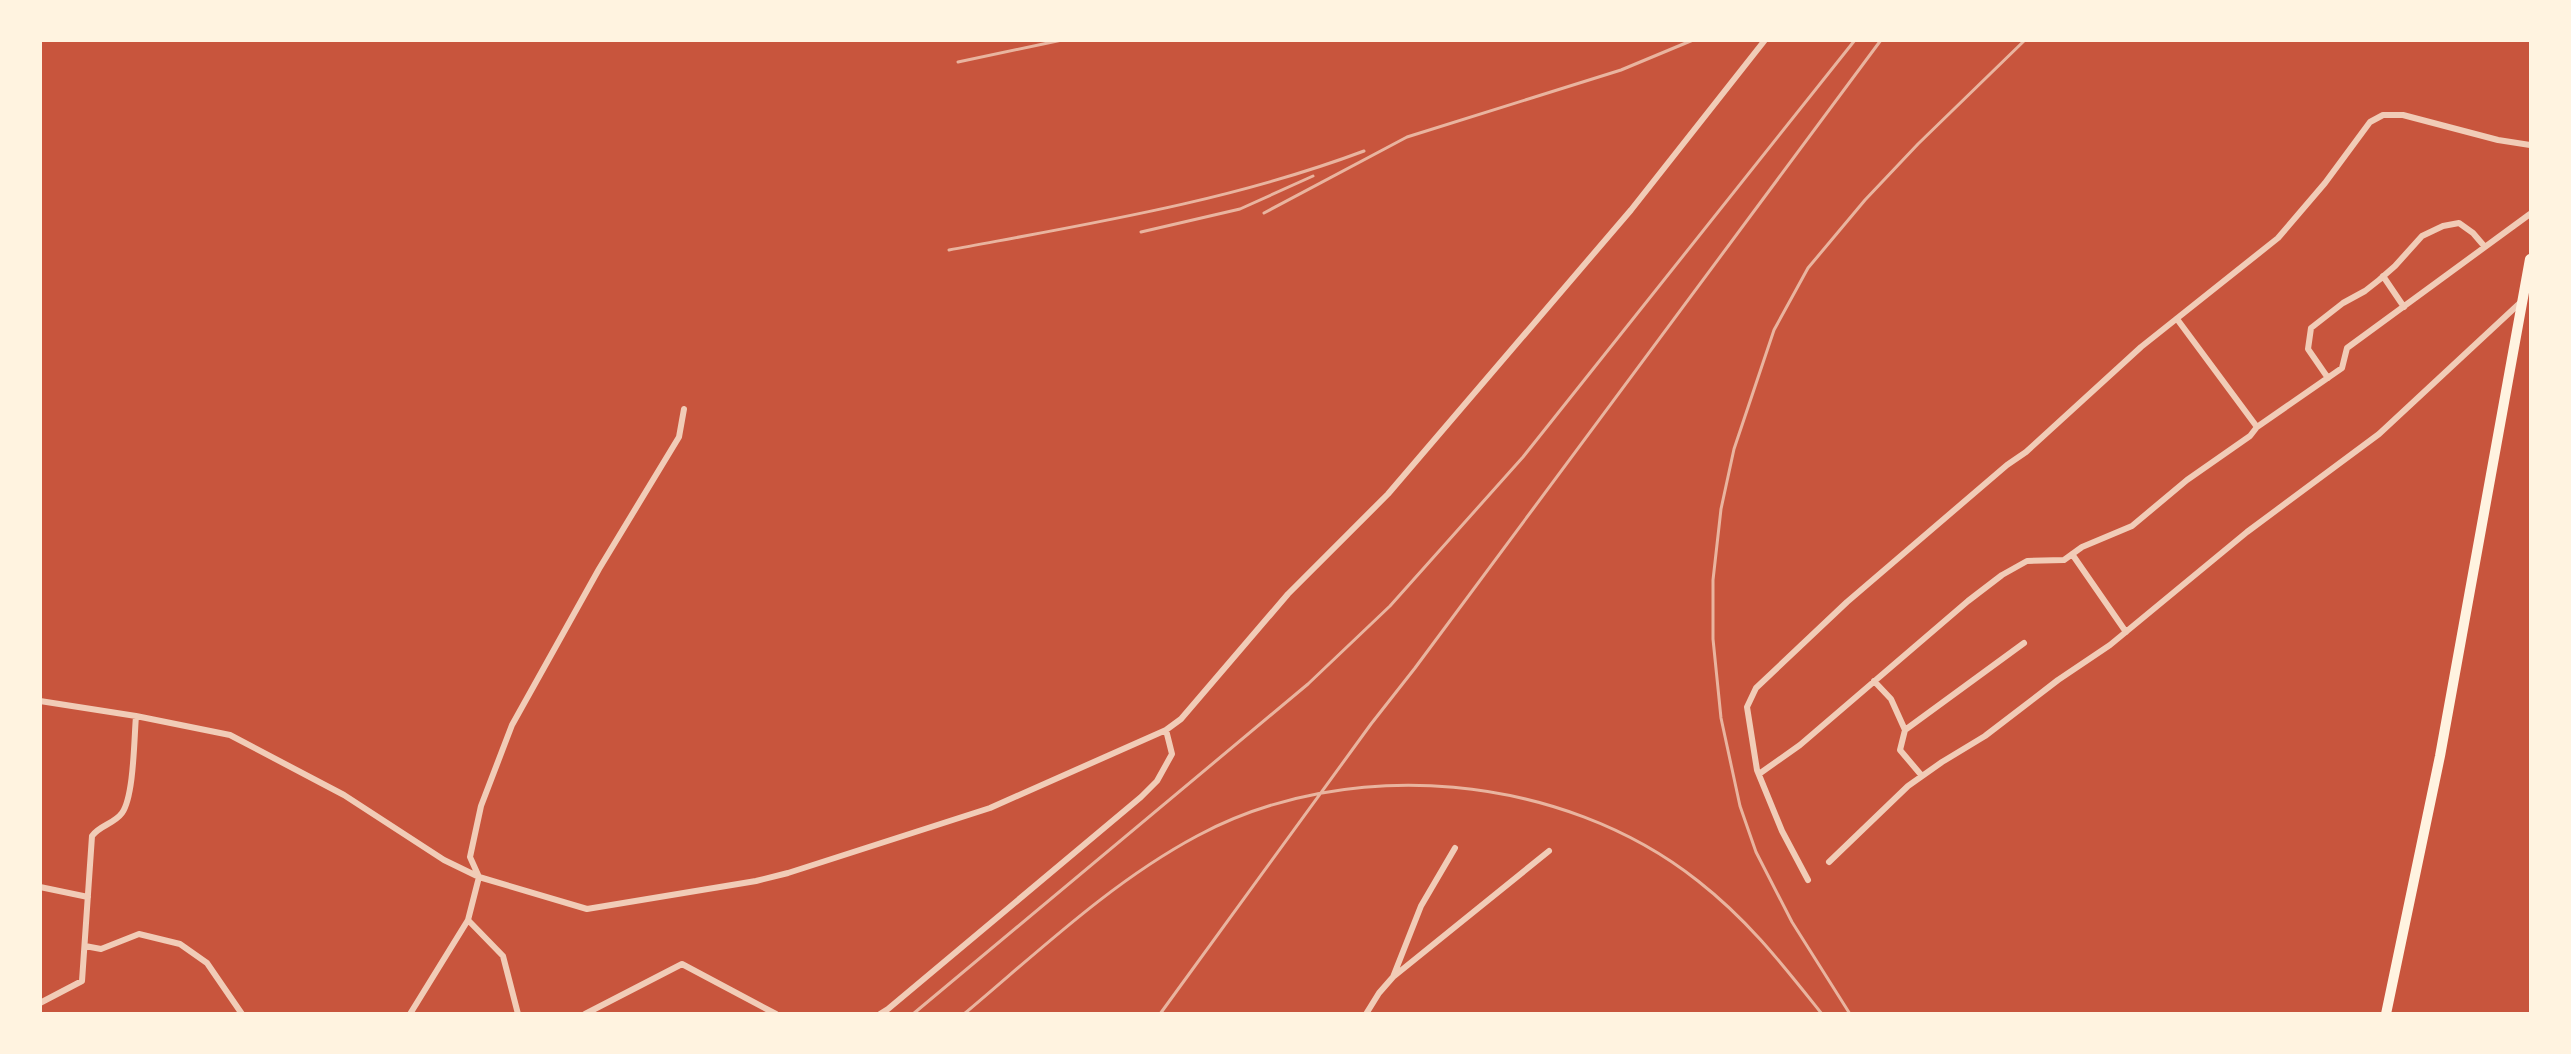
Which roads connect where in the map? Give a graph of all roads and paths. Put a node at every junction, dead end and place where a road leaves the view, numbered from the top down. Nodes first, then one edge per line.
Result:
1 (1765, 40) edge
2 (2530, 145) edge
3 (2530, 214) edge
4 (2485, 247) junction
5 (2530, 259) edge
6 (2383, 276) junction
7 (2523, 299) junction
8 (2404, 307) junction
9 (2176, 319) junction
10 (2328, 378) junction
11 (684, 409) dead end
12 (2257, 426) junction
13 (2072, 554) junction
14 (2126, 632) junction
15 (2024, 643) dead end
16 (1874, 681) junction
17 (40, 701) edge
18 (136, 716) junction
19 (1166, 730) junction
20 (1905, 730) junction
21 (1760, 774) junction
22 (1922, 776) junction
23 (1455, 848) dead end
24 (1549, 851) dead end
25 (1829, 862) dead end
26 (479, 877) junction
27 (1808, 880) dead end
28 (40, 887) edge
29 (88, 897) junction
30 (468, 920) junction
31 (85, 945) junction
32 (1393, 977) junction
33 (40, 1003) edge
34 (242, 1014) edge
35 (410, 1014) edge
36 (518, 1014) edge
37 (585, 1014) edge
38 (776, 1014) edge
39 (880, 1014) edge
40 (1366, 1014) edge
41 (2386, 1014) edge

1 - 19 street
2 - 9 street
3 - 4 street
4 - 6 street
4 - 8 street
5 - 7 highway
6 - 8 street
6 - 10 street
7 - 14 street
7 - 41 highway
8 - 10 street
9 - 12 street
9 - 21 street
10 - 12 street
11 - 26 street
12 - 13 street
13 - 14 street
13 - 16 street
14 - 22 street
15 - 20 street
16 - 20 street
16 - 21 street
17 - 18 street
18 - 26 street
18 - 29 street
19 - 26 street
19 - 39 street
20 - 22 street
21 - 27 street
22 - 25 street
23 - 32 street
24 - 32 street
26 - 30 street
28 - 29 street
29 - 31 street
30 - 35 street
30 - 36 street
31 - 33 street
31 - 34 street
32 - 40 street
37 - 38 street

